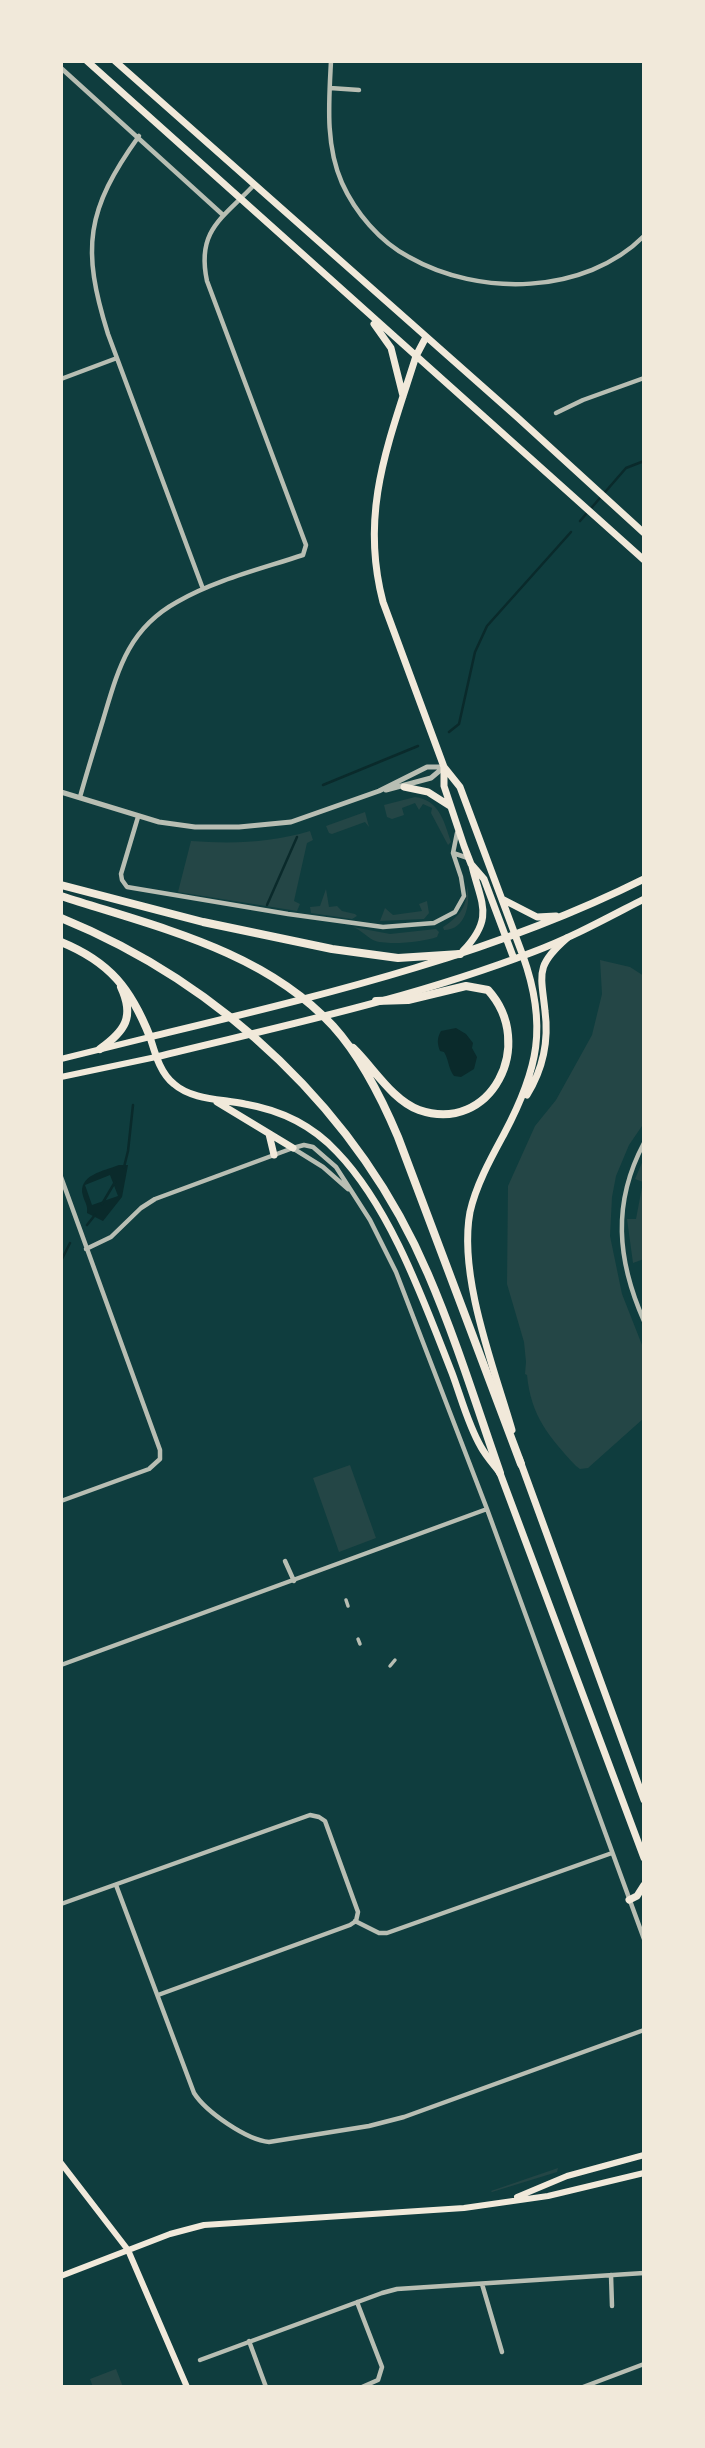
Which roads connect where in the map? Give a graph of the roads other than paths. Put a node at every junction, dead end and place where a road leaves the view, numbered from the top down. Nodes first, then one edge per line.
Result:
1 (86, 61) edge
2 (115, 61) edge
3 (331, 61) edge
4 (61, 68) edge
5 (330, 88) junction
6 (359, 90) dead end
7 (139, 136) junction
8 (254, 185) junction
9 (240, 199) junction
10 (223, 215) junction
11 (644, 236) edge
12 (365, 312) junction
13 (426, 337) junction
14 (416, 356) junction
15 (117, 358) junction
16 (644, 378) edge
17 (61, 379) edge
18 (403, 398) junction
19 (556, 413) dead end
20 (644, 533) edge
21 (644, 560) edge
22 (203, 589) junction
23 (444, 767) junction
24 (404, 787) junction
25 (379, 791) junction
26 (61, 792) edge
27 (80, 797) junction
28 (450, 806) junction
29 (138, 817) junction
30 (458, 829) junction
31 (453, 853) junction
32 (470, 861) junction
33 (644, 879) edge
34 (61, 885) edge
35 (61, 896) edge
36 (502, 899) junction
37 (644, 899) edge
38 (564, 915) junction
39 (61, 918) edge
40 (515, 934) junction
41 (506, 938) junction
42 (567, 938) junction
43 (61, 942) edge
44 (460, 954) junction
45 (523, 956) junction
46 (514, 960) junction
47 (114, 975) junction
48 (376, 1001) junction
49 (150, 1037) junction
50 (344, 1040) junction
51 (100, 1049) junction
52 (156, 1057) junction
53 (61, 1059) edge
54 (61, 1077) edge
55 (210, 1098) junction
56 (514, 1112) junction
57 (268, 1133) junction
58 (644, 1143) edge
59 (293, 1148) junction
60 (274, 1155) junction
61 (61, 1177) edge
62 (353, 1194) junction
63 (86, 1249) junction
64 (644, 1321) edge
65 (521, 1464) junction
66 (500, 1473) junction
67 (61, 1501) edge
68 (487, 1509) junction
69 (285, 1561) dead end
70 (293, 1580) junction
71 (346, 1600) dead end
72 (348, 1606) dead end
73 (395, 1660) dead end
74 (61, 1665) edge
75 (390, 1666) dead end
76 (644, 1800) edge
77 (612, 1853) junction
78 (644, 1858) edge
79 (116, 1885) junction
80 (644, 1885) edge
81 (644, 1898) edge
82 (629, 1900) junction
83 (61, 1905) edge
84 (355, 1922) junction
85 (644, 1939) edge
86 (158, 1995) junction
87 (644, 2030) edge
88 (644, 2155) edge
89 (61, 2163) edge
90 (644, 2174) edge
91 (509, 2200) junction
92 (128, 2250) junction
93 (644, 2273) edge
94 (611, 2275) junction
95 (61, 2276) edge
96 (482, 2284) junction
97 (358, 2302) junction
98 (612, 2306) dead end
99 (249, 2341) junction
100 (502, 2352) dead end
101 (200, 2360) dead end
102 (644, 2364) edge
103 (187, 2387) edge
104 (266, 2387) edge
105 (362, 2387) edge
106 (583, 2387) edge

1 - 9 main road
2 - 8 main road
3 - 5 street
4 - 7 street
5 - 6 street
5 - 11 street
7 - 10 street
7 - 15 street
8 - 9 street
8 - 13 main road
9 - 10 street
9 - 12 main road
10 - 22 street
12 - 14 main road
12 - 18 main road
13 - 14 main road
13 - 20 main road
14 - 18 main road
14 - 21 main road
15 - 17 street
15 - 22 street
16 - 19 street
18 - 23 main road
22 - 27 street
23 - 24 street
23 - 25 street
23 - 28 main road
23 - 36 main road
24 - 25 street
24 - 28 main road
25 - 29 street
26 - 27 street
27 - 29 street
28 - 30 main road
29 - 31 street
30 - 31 street
30 - 32 main road
31 - 32 street
32 - 41 main road
32 - 44 main road
33 - 38 main road
34 - 44 highway
35 - 50 highway
36 - 38 main road
36 - 40 main road
37 - 42 main road
38 - 40 main road
39 - 66 highway
40 - 41 main road
40 - 45 main road
41 - 44 main road
41 - 46 main road
42 - 45 main road
42 - 56 main road
43 - 47 highway
44 - 49 main road
45 - 46 main road
45 - 56 main road
46 - 48 main road
47 - 49 highway
47 - 51 highway
48 - 50 highway
48 - 52 main road
49 - 51 main road
49 - 52 main road
50 - 65 highway
51 - 53 main road
52 - 54 main road
52 - 55 main road
55 - 57 main road
55 - 66 main road
56 - 65 main road
57 - 59 main road
57 - 60 main road
58 - 64 street
59 - 60 street
59 - 62 street
59 - 62 street
60 - 63 street
61 - 63 street
62 - 68 street
63 - 67 street
65 - 76 main road
66 - 78 main road
68 - 70 street
68 - 77 street
69 - 70 street
70 - 74 street
71 - 72 street
73 - 75 street
77 - 82 street
77 - 84 street
79 - 83 street
79 - 84 street
79 - 86 street
80 - 82 main road
81 - 82 main road
82 - 85 street
84 - 86 street
86 - 87 street
88 - 91 main road
89 - 92 main road
90 - 91 main road
91 - 92 main road
92 - 95 main road
92 - 103 main road
93 - 94 street
94 - 96 street
94 - 98 street
96 - 97 street
96 - 100 street
97 - 99 street
97 - 105 street
99 - 101 street
99 - 104 street
102 - 106 street

